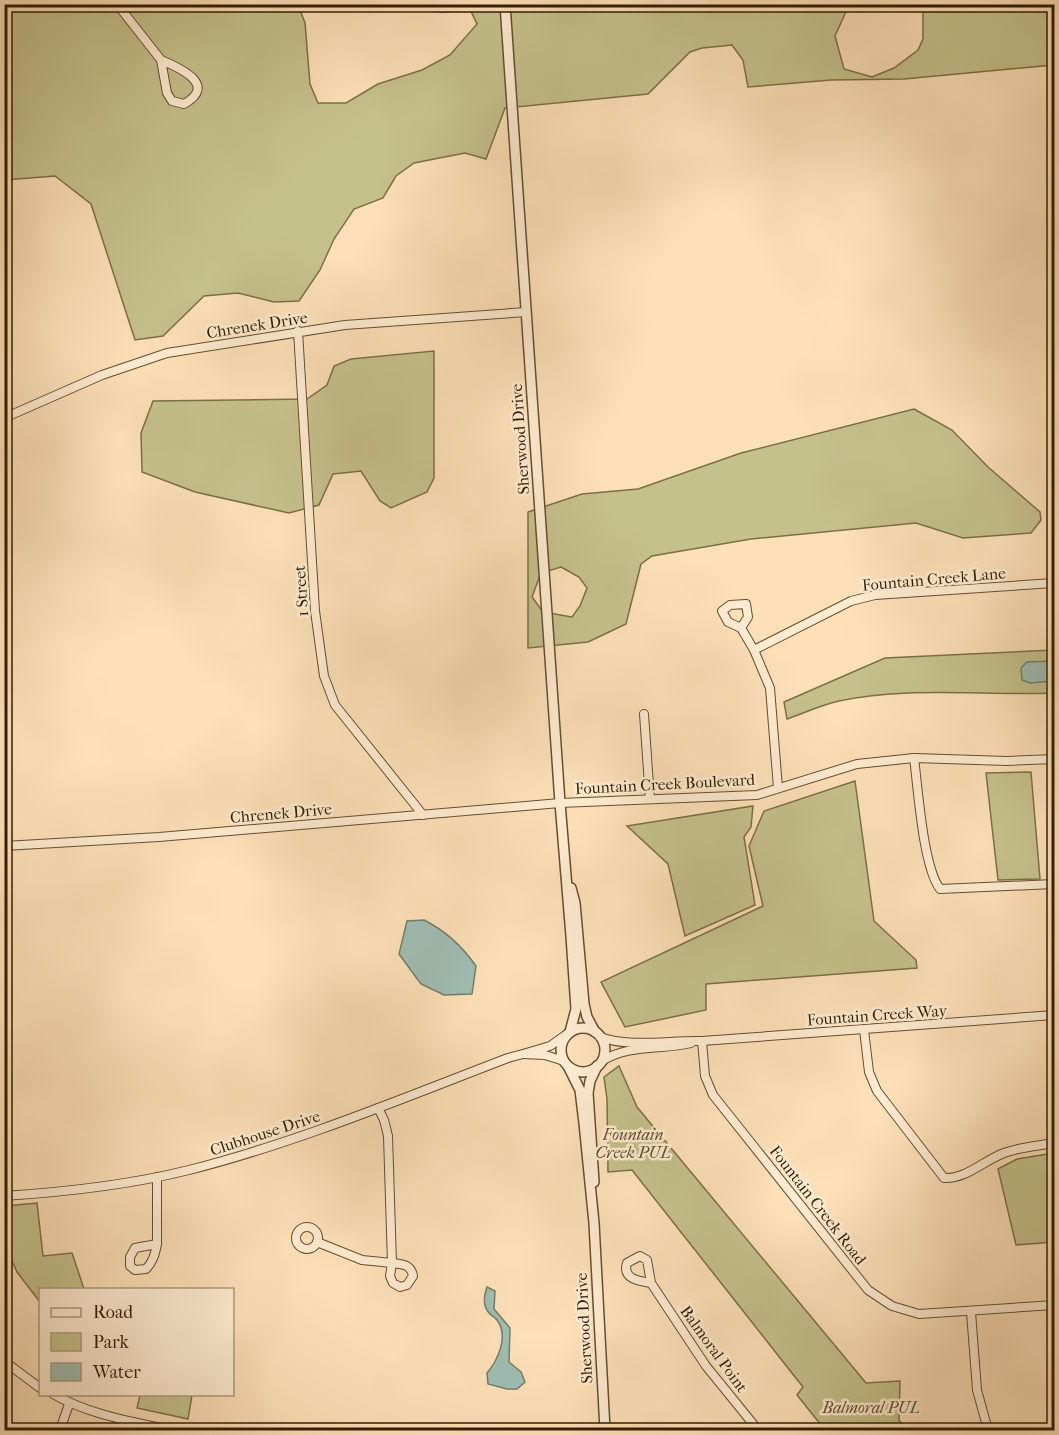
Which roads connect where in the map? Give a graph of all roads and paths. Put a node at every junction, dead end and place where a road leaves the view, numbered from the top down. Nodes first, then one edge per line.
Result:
1 (117, 4) edge
2 (424, 4) edge
3 (487, 4) edge
4 (505, 4) edge
5 (161, 60) junction
6 (526, 312) junction
7 (298, 331) junction
8 (4, 418) edge
9 (1054, 583) edge
10 (741, 628) dead end
11 (754, 650) junction
12 (644, 714) dead end
13 (914, 758) junction
14 (1054, 759) edge
15 (778, 788) junction
16 (650, 799) junction
17 (560, 803) junction
18 (423, 815) junction
19 (4, 846) edge
20 (565, 872) junction
21 (1054, 884) edge
22 (1054, 1015) edge
23 (864, 1030) junction
24 (570, 1032) junction
25 (598, 1035) junction
26 (702, 1041) junction
27 (523, 1054) junction
28 (567, 1064) junction
29 (599, 1064) junction
30 (378, 1108) junction
31 (1054, 1143) edge
32 (157, 1177) junction
33 (4, 1196) edge
34 (594, 1223) junction
35 (317, 1242) dead end
36 (157, 1244) dead end
37 (651, 1283) dead end
38 (1054, 1305) edge
39 (971, 1312) junction
40 (4, 1361) edge
41 (39, 1387) edge
42 (55, 1396) edge
43 (69, 1404) junction
44 (60, 1431) edge
45 (171, 1431) edge
46 (605, 1431) edge
47 (758, 1431) edge
48 (988, 1431) edge

1 - 5 street
2 - 3 street
4 - 6 street, Sherwood Drive
5 - 5 street
6 - 7 street, Chrenek Drive
6 - 17 street, Sherwood Drive
7 - 8 street, Chrenek Drive
7 - 18 street, 1 Street
9 - 11 street, Fountain Creek Lane
10 - 11 street
11 - 15 street
12 - 16 street
13 - 14 street, Fountain Creek Boulevard
13 - 15 street, Fountain Creek Boulevard
13 - 21 street
15 - 16 street, Fountain Creek Boulevard
16 - 17 street, Fountain Creek Boulevard
17 - 18 street, Chrenek Drive
17 - 20 street, Sherwood Drive
18 - 19 street, Chrenek Drive
20 - 24 street, Sherwood Drive
20 - 25 street, Sherwood Drive
22 - 23 street, Fountain Creek Way
23 - 26 street, Fountain Creek Way
23 - 31 street
24 - 25 street
24 - 27 street, Clubhouse Drive
24 - 28 street
25 - 26 street, Fountain Creek Way
25 - 29 street
26 - 29 street, Fountain Creek Way
26 - 39 street, Fountain Creek Road
27 - 28 street, Clubhouse Drive
27 - 30 street, Clubhouse Drive
28 - 29 street
28 - 34 street, Sherwood Drive
29 - 34 street, Sherwood Drive
30 - 32 street, Clubhouse Drive
30 - 35 street
32 - 33 street, Clubhouse Drive
32 - 36 street
34 - 46 street, Sherwood Drive
37 - 47 street, Balmoral Point
38 - 39 street, Fountain Creek Road
39 - 48 street
40 - 41 street
42 - 43 street
43 - 44 street
43 - 45 street

